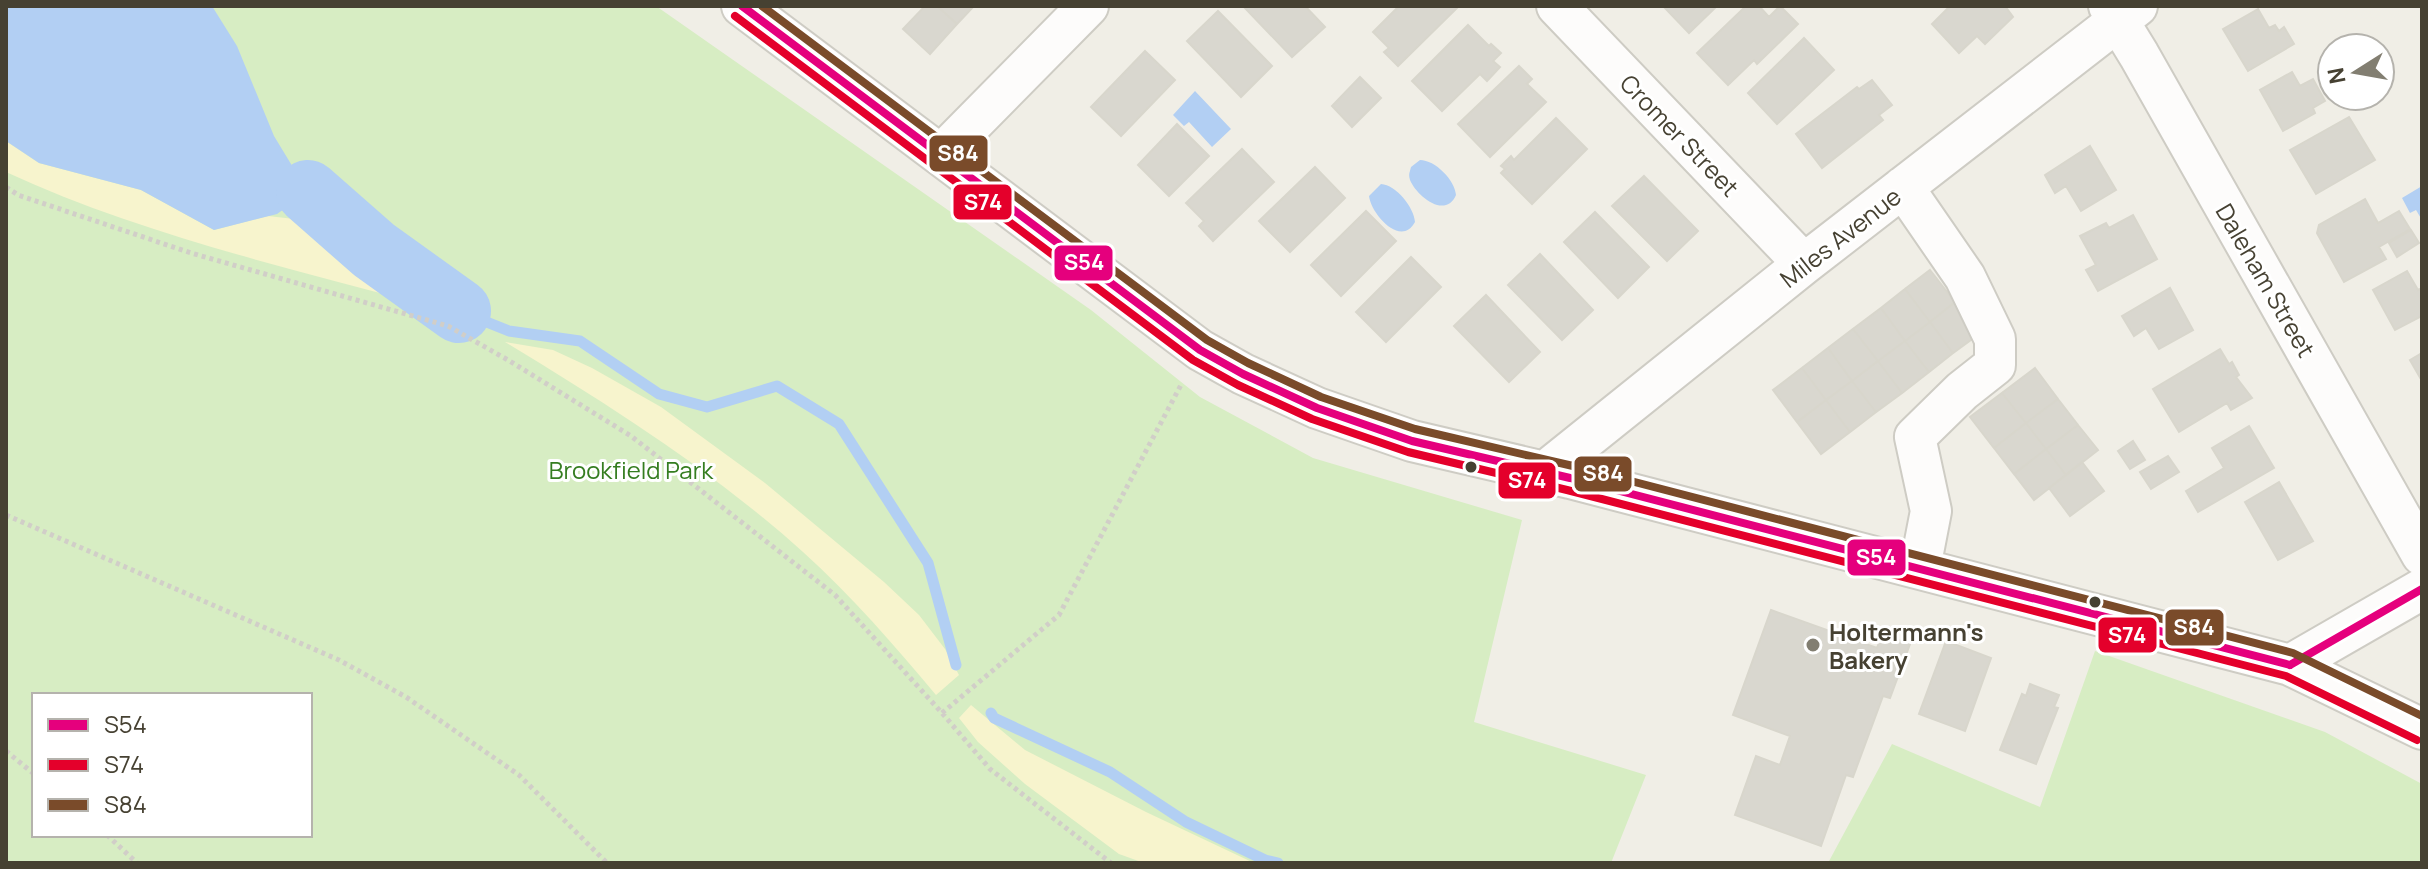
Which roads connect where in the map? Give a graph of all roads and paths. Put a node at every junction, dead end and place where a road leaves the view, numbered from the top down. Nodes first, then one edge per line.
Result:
1 (742, 6) edge
2 (1088, 6) edge
3 (1557, 6) edge
4 (2122, 11) edge
5 (942, 154) junction
6 (6, 187) edge
7 (1903, 187) junction
8 (1804, 264) junction
9 (1185, 379) dead end
10 (1546, 471) junction
11 (6, 515) edge
12 (2422, 555) edge
13 (1920, 568) junction
14 (2422, 589) edge
15 (2290, 665) junction
16 (942, 713) junction
17 (2422, 729) edge
18 (6, 751) edge
19 (32, 772) edge
20 (109, 837) edge
21 (137, 863) edge
22 (607, 863) edge
23 (1111, 863) edge

1 - 5 street
2 - 5 street
3 - 8 street, Cromer Street
4 - 7 street, Miles Avenue
4 - 12 street, Daleham Street
5 - 10 street
6 - 16 path
7 - 8 street, Miles Avenue
7 - 13 street
8 - 10 street, Miles Avenue
9 - 16 path
10 - 13 street
11 - 22 path
13 - 15 street
14 - 15 street
15 - 17 street
16 - 23 path
18 - 19 path
20 - 21 path

